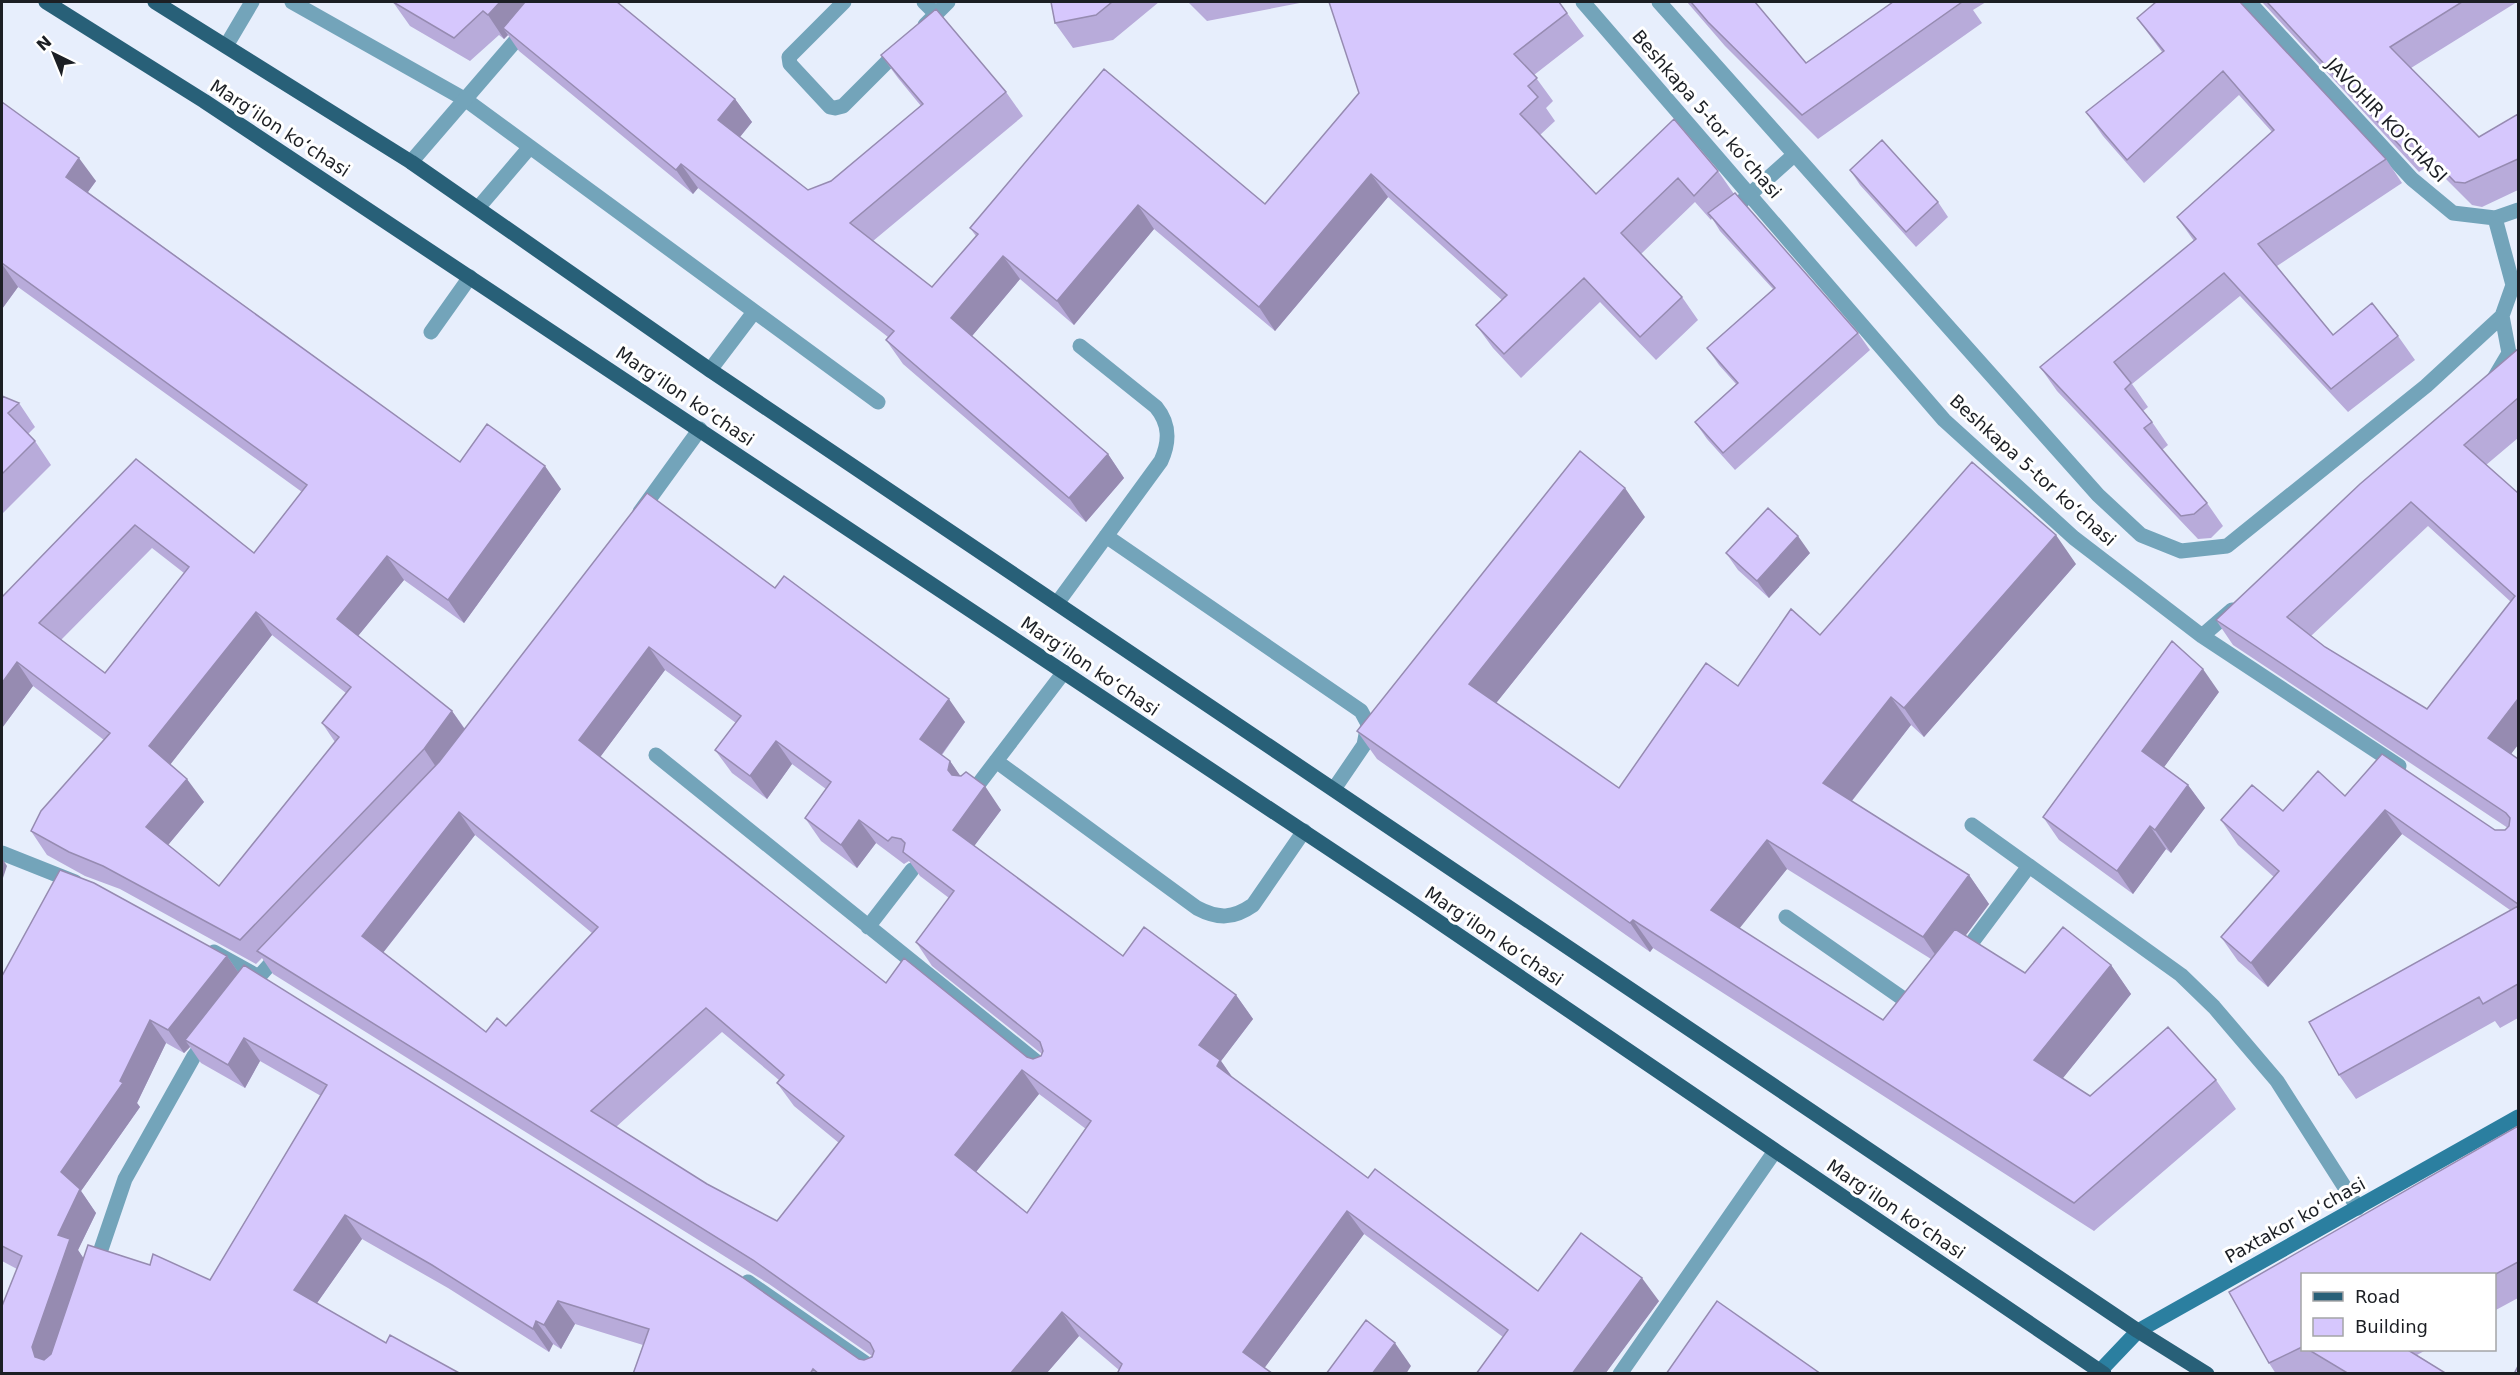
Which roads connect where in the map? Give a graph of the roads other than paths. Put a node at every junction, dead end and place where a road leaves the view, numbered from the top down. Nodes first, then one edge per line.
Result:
1 (46, 2) edge
2 (156, 2) edge
3 (252, 2) edge
4 (292, 2) edge
5 (549, 2) edge
6 (844, 2) edge
7 (924, 2) edge
8 (948, 2) edge
9 (1583, 2) edge
10 (1659, 2) edge
11 (2250, 2) edge
12 (936, 14) junction
13 (226, 46) junction
14 (466, 100) junction
15 (530, 147) junction
16 (1794, 155) junction
17 (411, 162) junction
18 (1750, 194) junction
19 (478, 208) junction
20 (2518, 210) edge
21 (1728, 214) edge
22 (2495, 218) junction
23 (470, 277) junction
24 (754, 312) junction
25 (2502, 316) junction
26 (431, 332) dead end
27 (1080, 345) dead end
28 (710, 370) junction
29 (2482, 390) edge
30 (878, 402) dead end
31 (700, 429) junction
32 (630, 526) edge
33 (1106, 536) junction
34 (2246, 597) edge
35 (1058, 602) junction
36 (2202, 636) junction
37 (1064, 672) junction
38 (656, 755) dead end
39 (996, 761) junction
40 (2410, 774) edge
41 (1334, 789) junction
42 (974, 790) edge
43 (1972, 825) dead end
44 (1304, 831) junction
45 (2, 853) edge
46 (2029, 866) junction
47 (912, 870) edge
48 (94, 890) edge
49 (1786, 917) dead end
50 (868, 927) junction
51 (291, 942) edge
52 (196, 943) edge
53 (1952, 969) edge
54 (263, 980) junction
55 (1932, 991) edge
56 (236, 1003) edge
57 (215, 1030) edge
58 (1050, 1072) edge
59 (2518, 1117) edge
60 (1775, 1151) junction
61 (2358, 1208) junction
62 (733, 1273) edge
63 (92, 1276) edge
64 (2138, 1331) junction
65 (2102, 1372) edge
66 (881, 1374) edge
67 (1620, 1374) edge
68 (2207, 1374) edge

1 - 23 main road, Margʻilon koʻchasi
2 - 13 main road, Margʻilon koʻchasi
3 - 13 street
4 - 14 street
5 - 14 street
6 - 12 street
7 - 12 street
8 - 12 street
9 - 18 street, Beshkapa 5-tor koʻchasi
10 - 16 street
11 - 22 street, JAVOHIR KO'CHASI
13 - 17 main road, Margʻilon koʻchasi
14 - 15 street
14 - 17 street
15 - 19 street
15 - 24 street
16 - 18 street
16 - 25 street
17 - 19 main road, Margʻilon koʻchasi
18 - 21 street
18 - 36 street, Beshkapa 5-tor koʻchasi
19 - 28 main road, Margʻilon koʻchasi
20 - 22 street, JAVOHIR KO'CHASI
22 - 25 street
23 - 26 street
23 - 31 main road, Margʻilon koʻchasi
24 - 28 street
24 - 30 street
25 - 29 street
27 - 33 street
28 - 35 main road, Margʻilon koʻchasi
31 - 32 street
31 - 37 main road, Margʻilon koʻchasi
33 - 35 street
33 - 41 street
34 - 36 street
35 - 41 main road, Margʻilon koʻchasi
36 - 40 street, Beshkapa 5-tor koʻchasi
37 - 39 street
37 - 44 main road, Margʻilon koʻchasi
38 - 50 street
39 - 42 street
39 - 44 street
41 - 64 main road, Margʻilon koʻchasi
43 - 46 street
44 - 60 main road, Margʻilon koʻchasi
45 - 48 street
46 - 53 street
46 - 61 street
47 - 50 street
49 - 55 street
50 - 58 street
51 - 54 street
52 - 54 street
54 - 56 street
57 - 63 street
59 - 61 main road, Paxtakor koʻchasi
60 - 65 main road, Margʻilon koʻchasi
60 - 67 street
61 - 64 main road, Paxtakor koʻchasi
62 - 66 street
64 - 65 main road, Paxtakor koʻchasi
64 - 68 main road, Margʻilon koʻchasi

